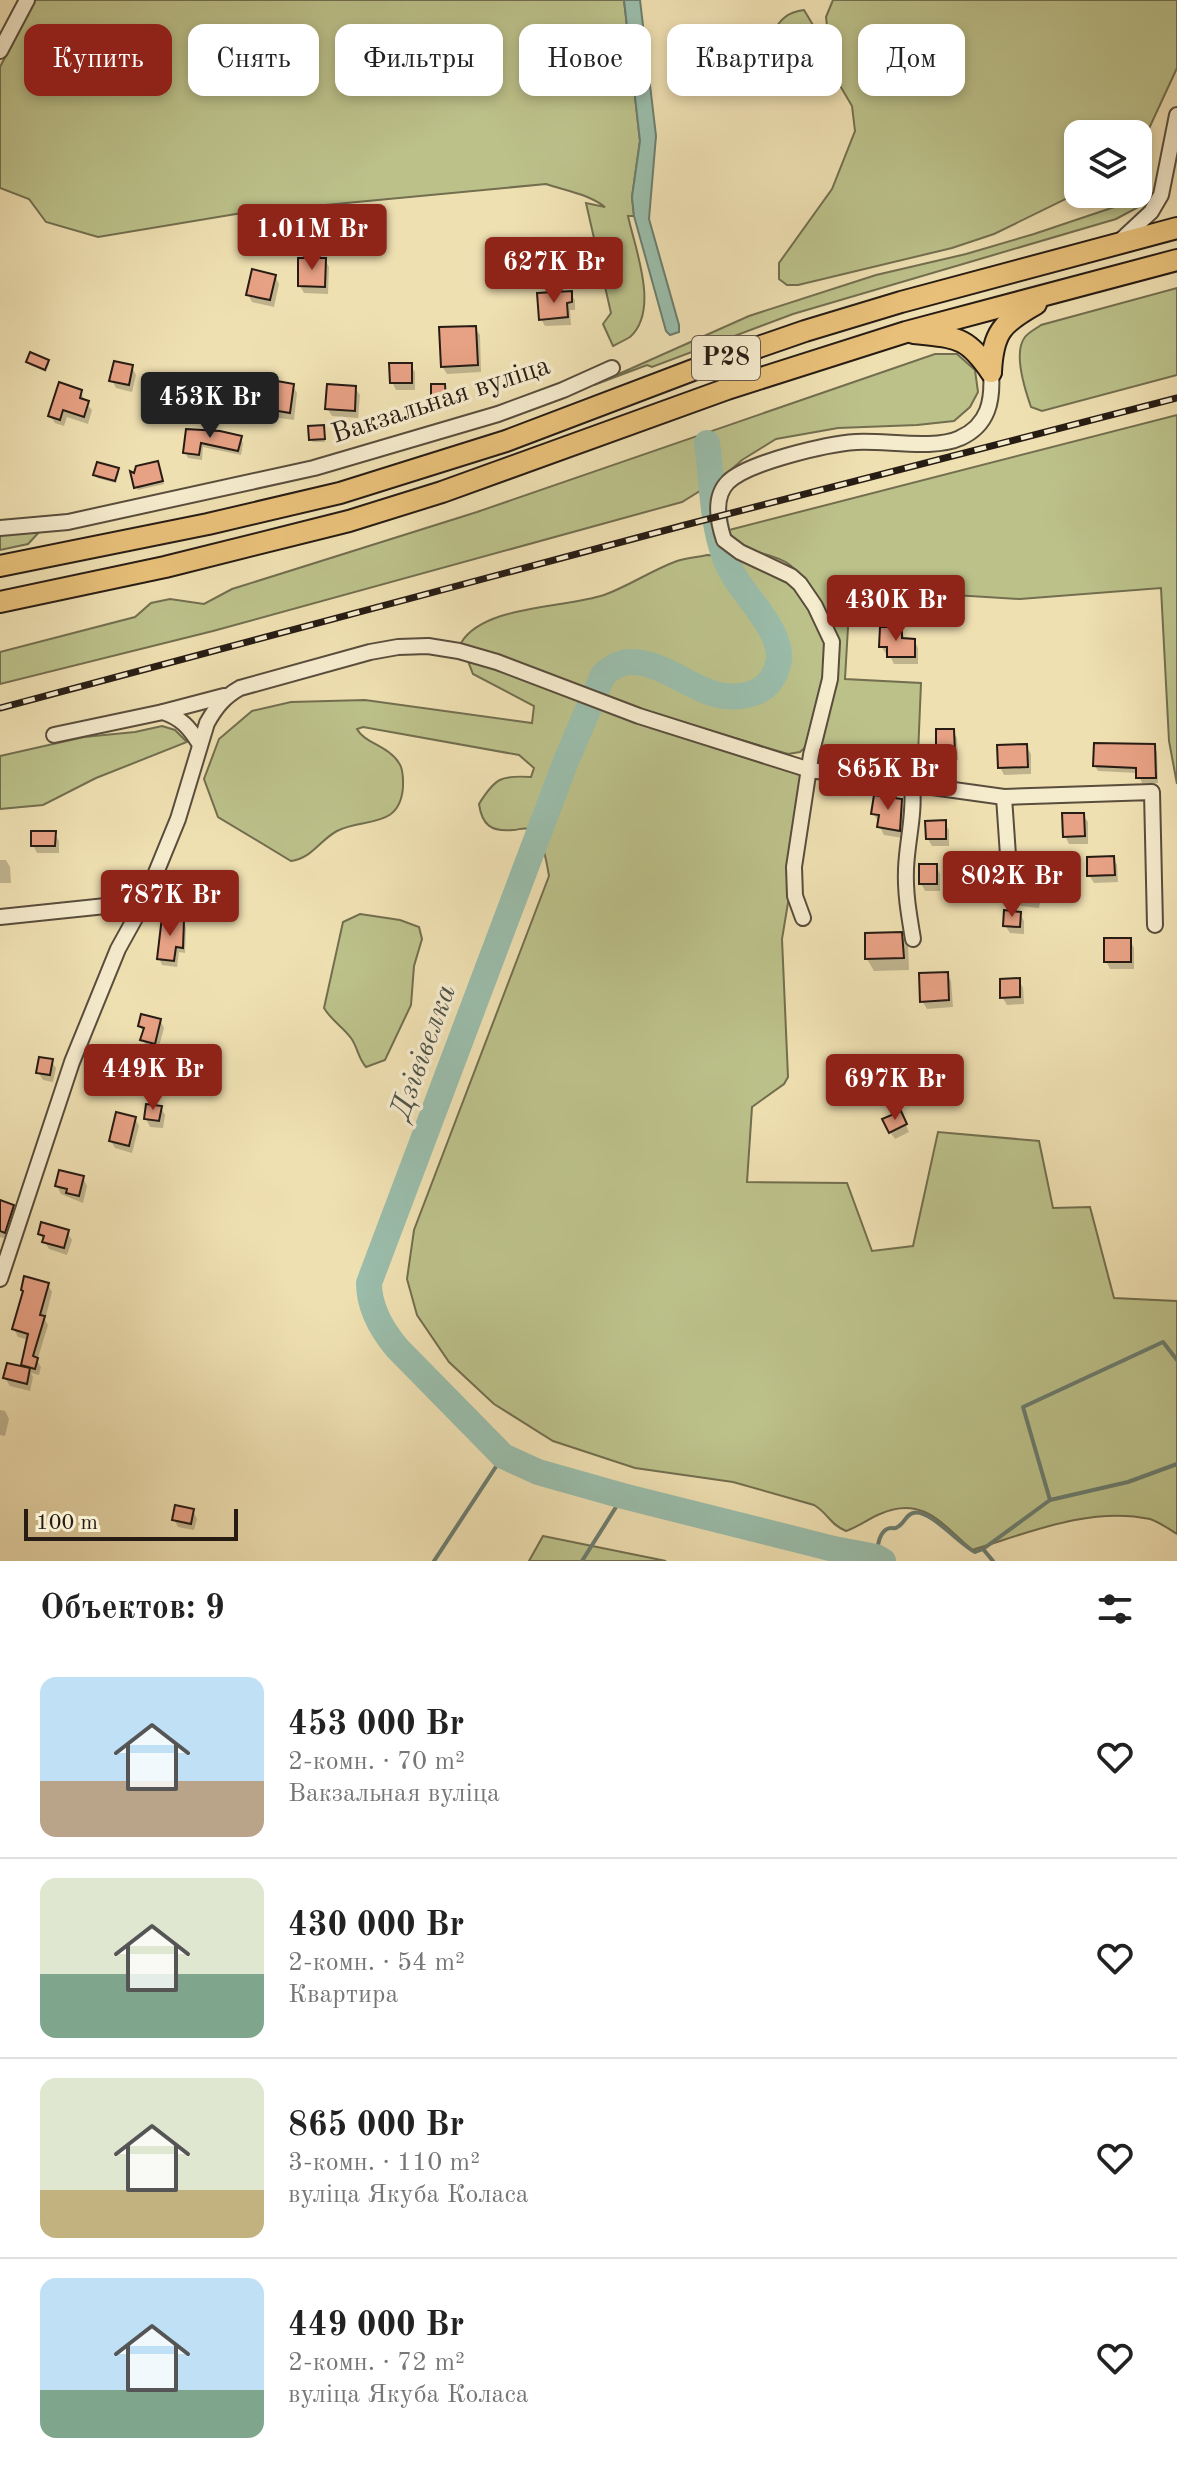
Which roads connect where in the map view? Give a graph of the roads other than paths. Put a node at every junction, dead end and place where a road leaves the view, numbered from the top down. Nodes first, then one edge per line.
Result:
1 (27, 0) edge
2 (0, 51) edge
3 (1177, 115) edge
4 (1173, 143) edge
5 (1177, 172) edge
6 (1177, 228) edge
7 (1118, 243) junction
8 (1177, 260) edge
9 (1065, 288) junction
10 (906, 332) junction
11 (612, 368) dead end
12 (991, 372) junction
13 (0, 528) edge
14 (0, 566) edge
15 (0, 602) edge
16 (226, 696) junction
17 (163, 712) junction
18 (54, 735) dead end
19 (199, 743) junction
20 (810, 770) junction
21 (912, 786) junction
22 (1004, 797) junction
23 (1009, 870) dead end
24 (144, 902) junction
25 (0, 917) edge
26 (803, 918) dead end
27 (1155, 925) dead end
28 (913, 939) dead end
29 (0, 1279) edge

1 - 2 street
3 - 4 street
4 - 5 street
4 - 7 street
6 - 7 highway, Р28
7 - 14 highway, Р28
8 - 9 highway, Р28
9 - 10 highway, Р28
9 - 12 highway
10 - 12 highway
10 - 15 highway, Р28
11 - 13 street, Вакзальная вуліца
12 - 20 street
16 - 17 street
16 - 19 street
16 - 20 street
17 - 18 street
17 - 19 street
19 - 24 street
20 - 21 street
20 - 26 street
21 - 22 street
21 - 28 street
22 - 23 street
22 - 27 street
24 - 25 street
24 - 29 street

